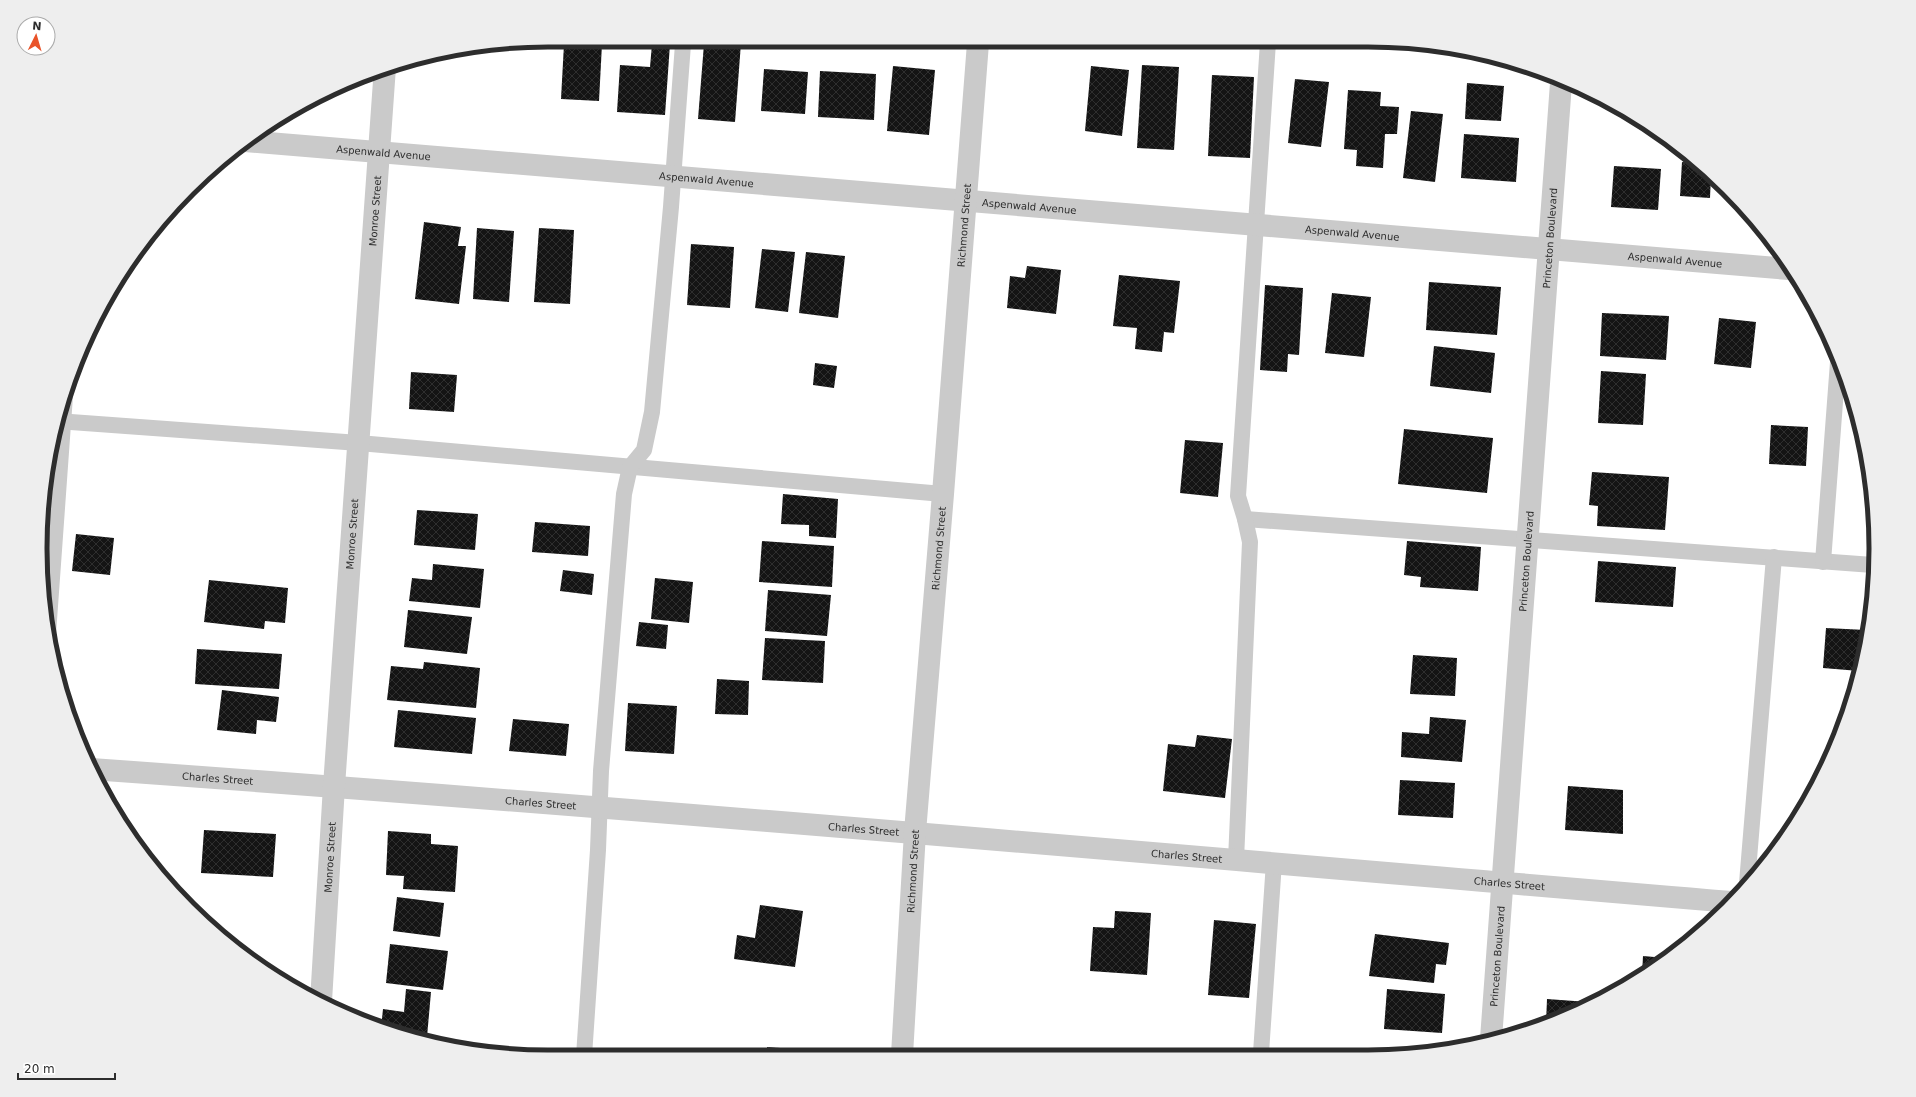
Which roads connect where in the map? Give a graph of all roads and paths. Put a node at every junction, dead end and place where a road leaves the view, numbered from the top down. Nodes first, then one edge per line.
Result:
1 (682, 47) edge
2 (978, 47) edge
3 (1268, 47) edge
4 (384, 75) edge
5 (1561, 86) edge
6 (256, 142) edge
7 (378, 152) junction
8 (673, 175) junction
9 (966, 200) junction
10 (1256, 226) junction
11 (1550, 248) junction
12 (1782, 267) edge
13 (1837, 374) edge
14 (64, 421) edge
15 (59, 443) edge
16 (359, 443) junction
17 (630, 468) junction
18 (943, 494) junction
19 (1245, 519) junction
20 (1526, 540) junction
21 (1774, 557) junction
22 (1823, 562) junction
23 (1868, 565) edge
24 (50, 601) edge
25 (99, 770) edge
26 (334, 786) junction
27 (600, 808) junction
28 (915, 832) junction
29 (1236, 860) junction
30 (1274, 862) junction
31 (1748, 876) edge
32 (1502, 883) junction
33 (1724, 901) edge
34 (321, 995) edge
35 (1491, 1034) edge
36 (584, 1050) edge
37 (902, 1050) edge
38 (1261, 1050) edge

1 - 8 lane
2 - 9 street, Richmond Street
3 - 10 lane
4 - 7 street, Monroe Street
5 - 11 street, Princeton Boulevard
6 - 7 street, Aspenwald Avenue
7 - 8 street, Aspenwald Avenue
7 - 16 street, Monroe Street
8 - 9 street, Aspenwald Avenue
8 - 17 lane
9 - 10 street, Aspenwald Avenue
9 - 18 street, Richmond Street
10 - 11 street, Aspenwald Avenue
10 - 19 lane
11 - 12 street, Aspenwald Avenue
11 - 20 street, Princeton Boulevard
13 - 22 lane
14 - 16 lane
15 - 24 lane
16 - 17 lane
16 - 26 street, Monroe Street
17 - 18 lane
17 - 27 lane
18 - 28 street, Richmond Street
19 - 20 lane
19 - 29 lane
20 - 21 lane
20 - 32 street, Princeton Boulevard
21 - 22 lane
21 - 31 lane
22 - 23 lane
25 - 26 street, Charles Street
26 - 27 street, Charles Street
26 - 34 street, Monroe Street
27 - 28 street, Charles Street
27 - 36 lane
28 - 29 street, Charles Street
28 - 37 street, Richmond Street
29 - 30 street, Charles Street
30 - 32 street, Charles Street
30 - 38 lane
32 - 33 street, Charles Street
32 - 35 street, Princeton Boulevard

